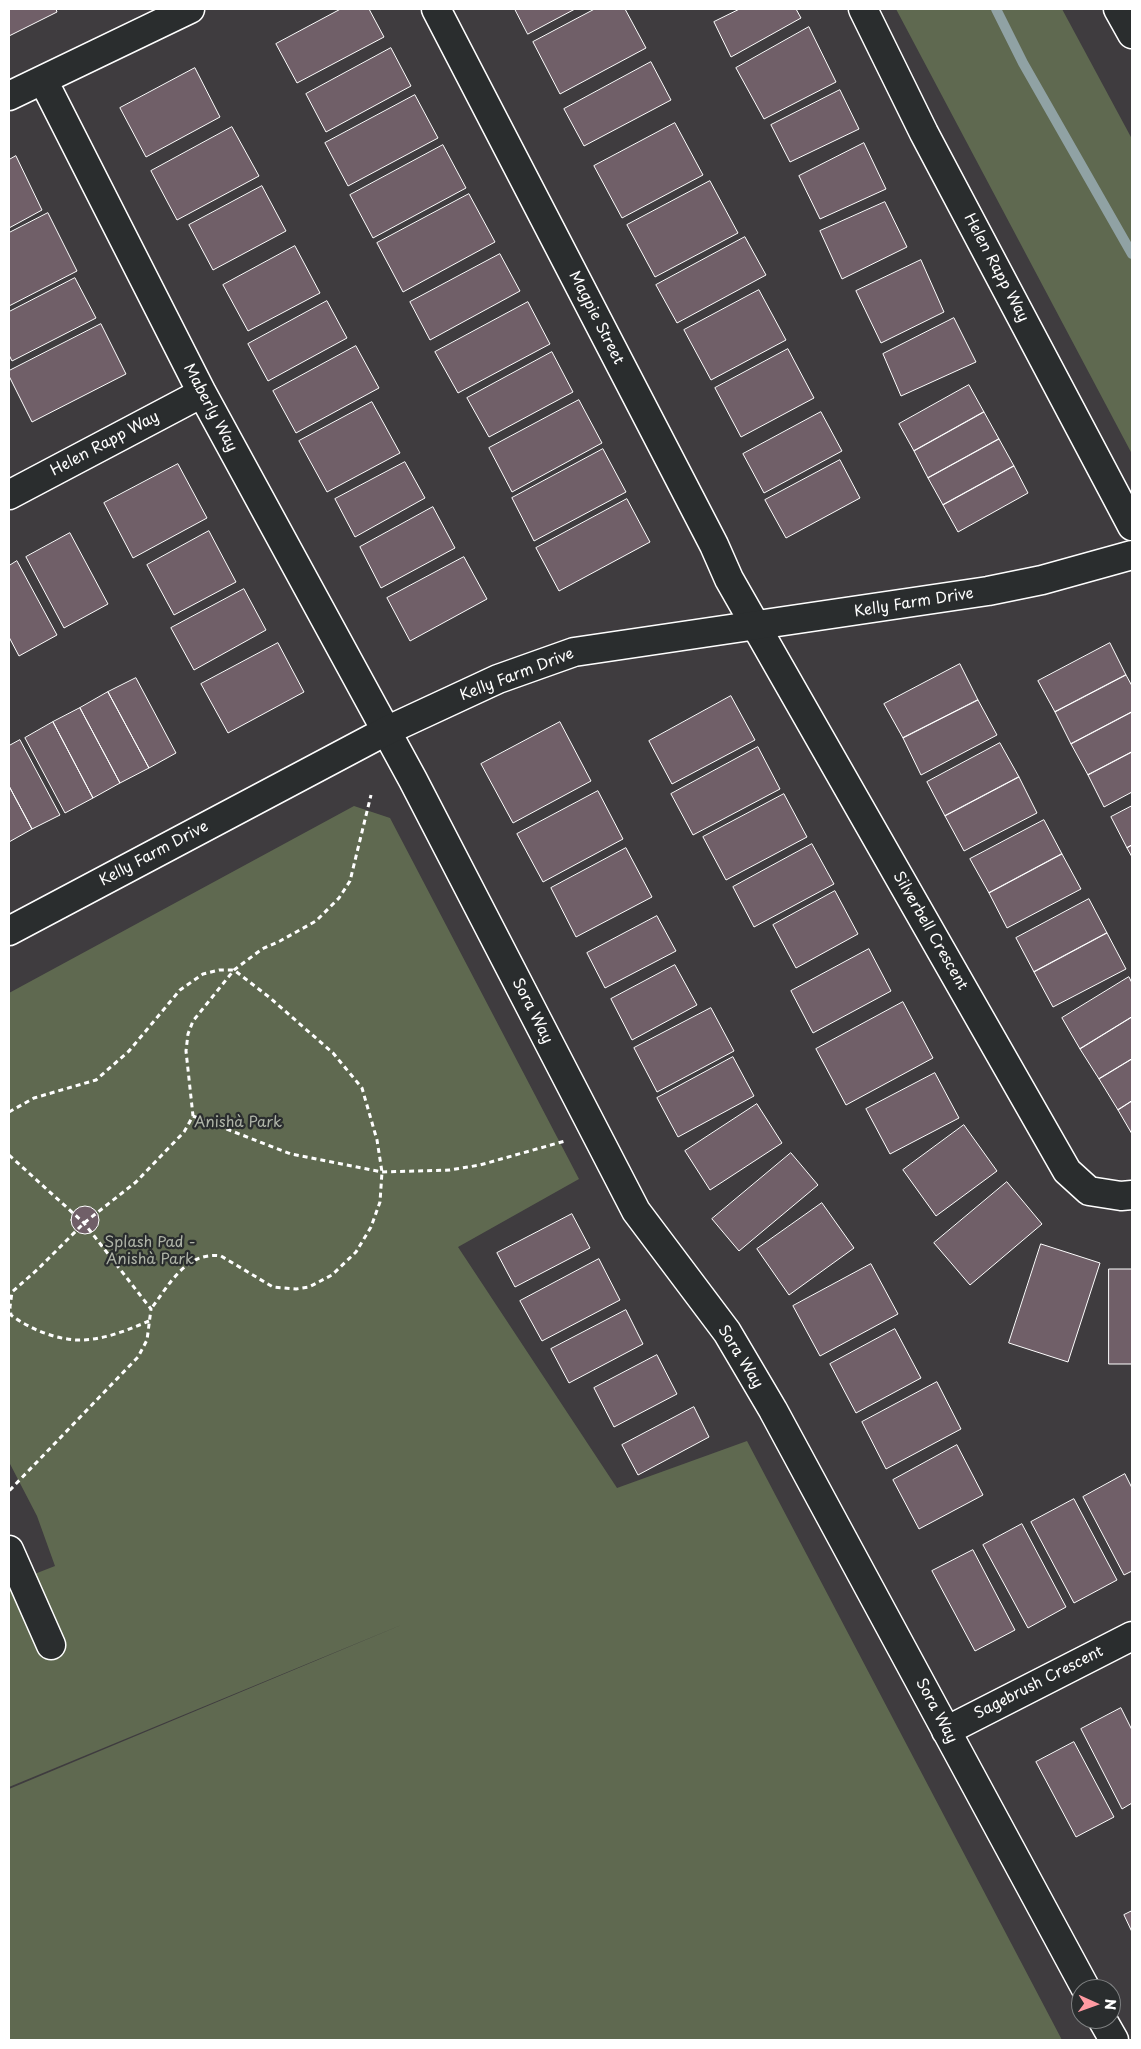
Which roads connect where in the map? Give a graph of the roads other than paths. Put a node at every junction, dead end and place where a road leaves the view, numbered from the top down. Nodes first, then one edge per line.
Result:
1 (190, 9) edge
2 (436, 9) edge
3 (863, 9) edge
4 (1118, 9) edge
5 (1132, 34) edge
6 (43, 80) junction
7 (9, 96) edge
8 (202, 393) junction
9 (9, 496) edge
10 (1132, 526) edge
11 (1132, 555) edge
12 (756, 626) junction
13 (386, 731) junction
14 (9, 931) edge
15 (1132, 1195) edge
16 (9, 1550) edge
17 (1132, 1636) edge
18 (51, 1645) dead end
19 (946, 1731) junction
20 (1081, 1979) edge
21 (1108, 2029) edge
22 (1114, 2040) edge

1 - 6 street
2 - 12 street, Magpie Street
3 - 10 street, Helen Rapp Way
4 - 5 street
6 - 7 street
6 - 8 street, Maberly Way
8 - 9 street, Helen Rapp Way
8 - 13 street, Maberly Way
11 - 12 street, Kelly Farm Drive
12 - 13 street, Kelly Farm Drive
12 - 15 street, Silverbell Crescent
13 - 14 street, Kelly Farm Drive
13 - 19 street, Sora Way
16 - 18 street
17 - 19 street, Sagebrush Crescent
19 - 20 street, Sora Way
21 - 22 street

